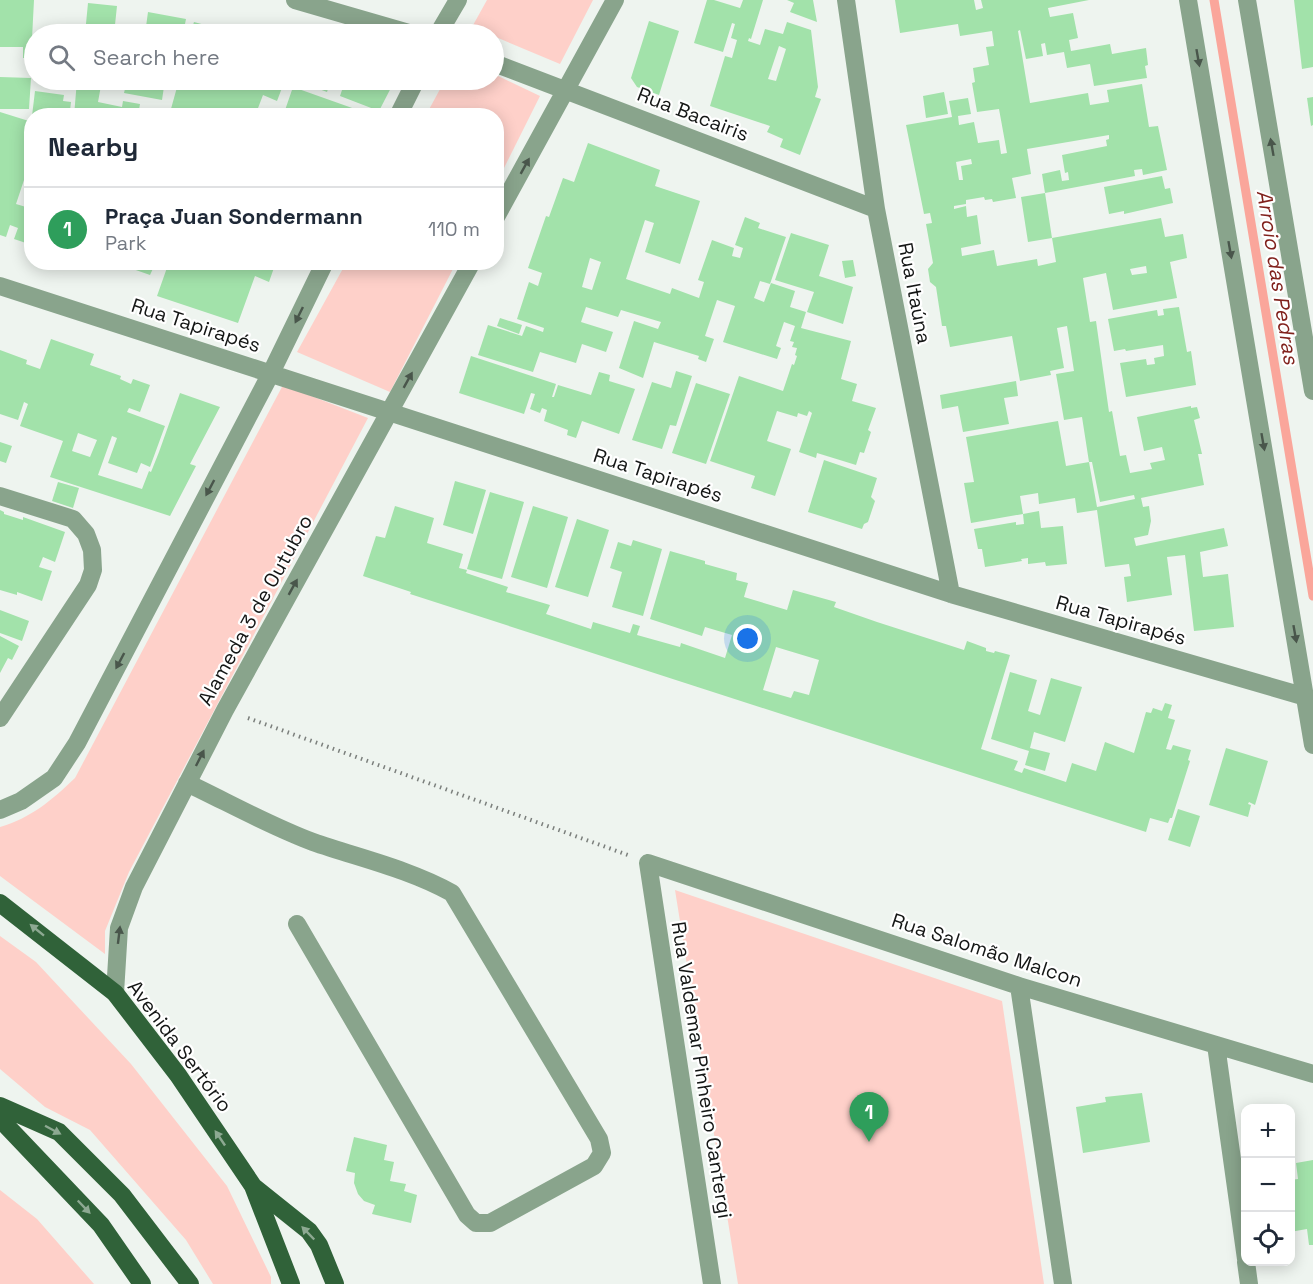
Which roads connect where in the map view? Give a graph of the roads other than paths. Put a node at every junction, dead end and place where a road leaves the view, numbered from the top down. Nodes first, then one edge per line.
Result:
1 (295, 0) edge
2 (458, 0) edge
3 (615, 0) edge
4 (846, 0) edge
5 (1188, 0) edge
6 (1247, 0) edge
7 (378, 24) edge
8 (444, 24) edge
9 (504, 67) edge
10 (567, 89) junction
11 (411, 90) edge
12 (402, 108) edge
13 (504, 203) edge
14 (876, 208) junction
15 (321, 270) edge
16 (468, 270) edge
17 (0, 286) edge
18 (271, 373) junction
19 (1313, 391) edge
20 (390, 412) junction
21 (0, 496) edge
22 (951, 594) junction
23 (1306, 697) junction
24 (0, 718) edge
25 (1313, 745) edge
26 (188, 783) junction
27 (0, 810) edge
28 (648, 863) joint
29 (0, 903) edge
30 (297, 924) dead end
31 (1019, 986) junction
32 (115, 993) junction
33 (1216, 1045) junction
34 (1313, 1074) edge
35 (0, 1106) edge
36 (0, 1119) edge
37 (253, 1186) junction
38 (1241, 1224) edge
39 (1247, 1266) edge
40 (142, 1284) edge
41 (190, 1284) edge
42 (291, 1284) edge
43 (334, 1284) edge
44 (712, 1284) edge
45 (1063, 1284) edge
46 (1249, 1284) edge

1 - 7 street
2 - 8 street
3 - 10 street
4 - 14 street, Rua Itaúna
5 -> 23 street
19 -> 6 street
9 - 10 street, Rua Bacairis
13 -> 10 street
10 - 14 street, Rua Bacairis
11 - 12 street
14 - 22 street, Rua Itaúna
15 -> 18 street
20 -> 16 street, Alameda 3 de Outubro
17 - 18 street, Rua Tapirapés
18 - 20 street, Rua Tapirapés
18 -> 27 street
20 - 22 street, Rua Tapirapés
26 -> 20 street, Alameda 3 de Outubro
21 - 24 street
22 - 23 street, Rua Tapirapés
23 - 25 street
26 - 30 street
32 -> 26 street, Alameda 3 de Outubro
28 - 31 street, Rua Salomão Malcon
28 - 44 street, Rua Valdemar Pinheiro Cantergi
32 -> 29 main road, Avenida Sertório
31 - 33 street, Rua Salomão Malcon
31 - 45 street
37 -> 32 main road, Avenida Sertório
33 - 34 street, Rua Salomão Malcon
33 - 38 street
35 -> 41 main road
36 -> 40 main road
37 - 42 main road, Avenida Sertório
43 -> 37 main road, Avenida Sertório
39 - 46 street

